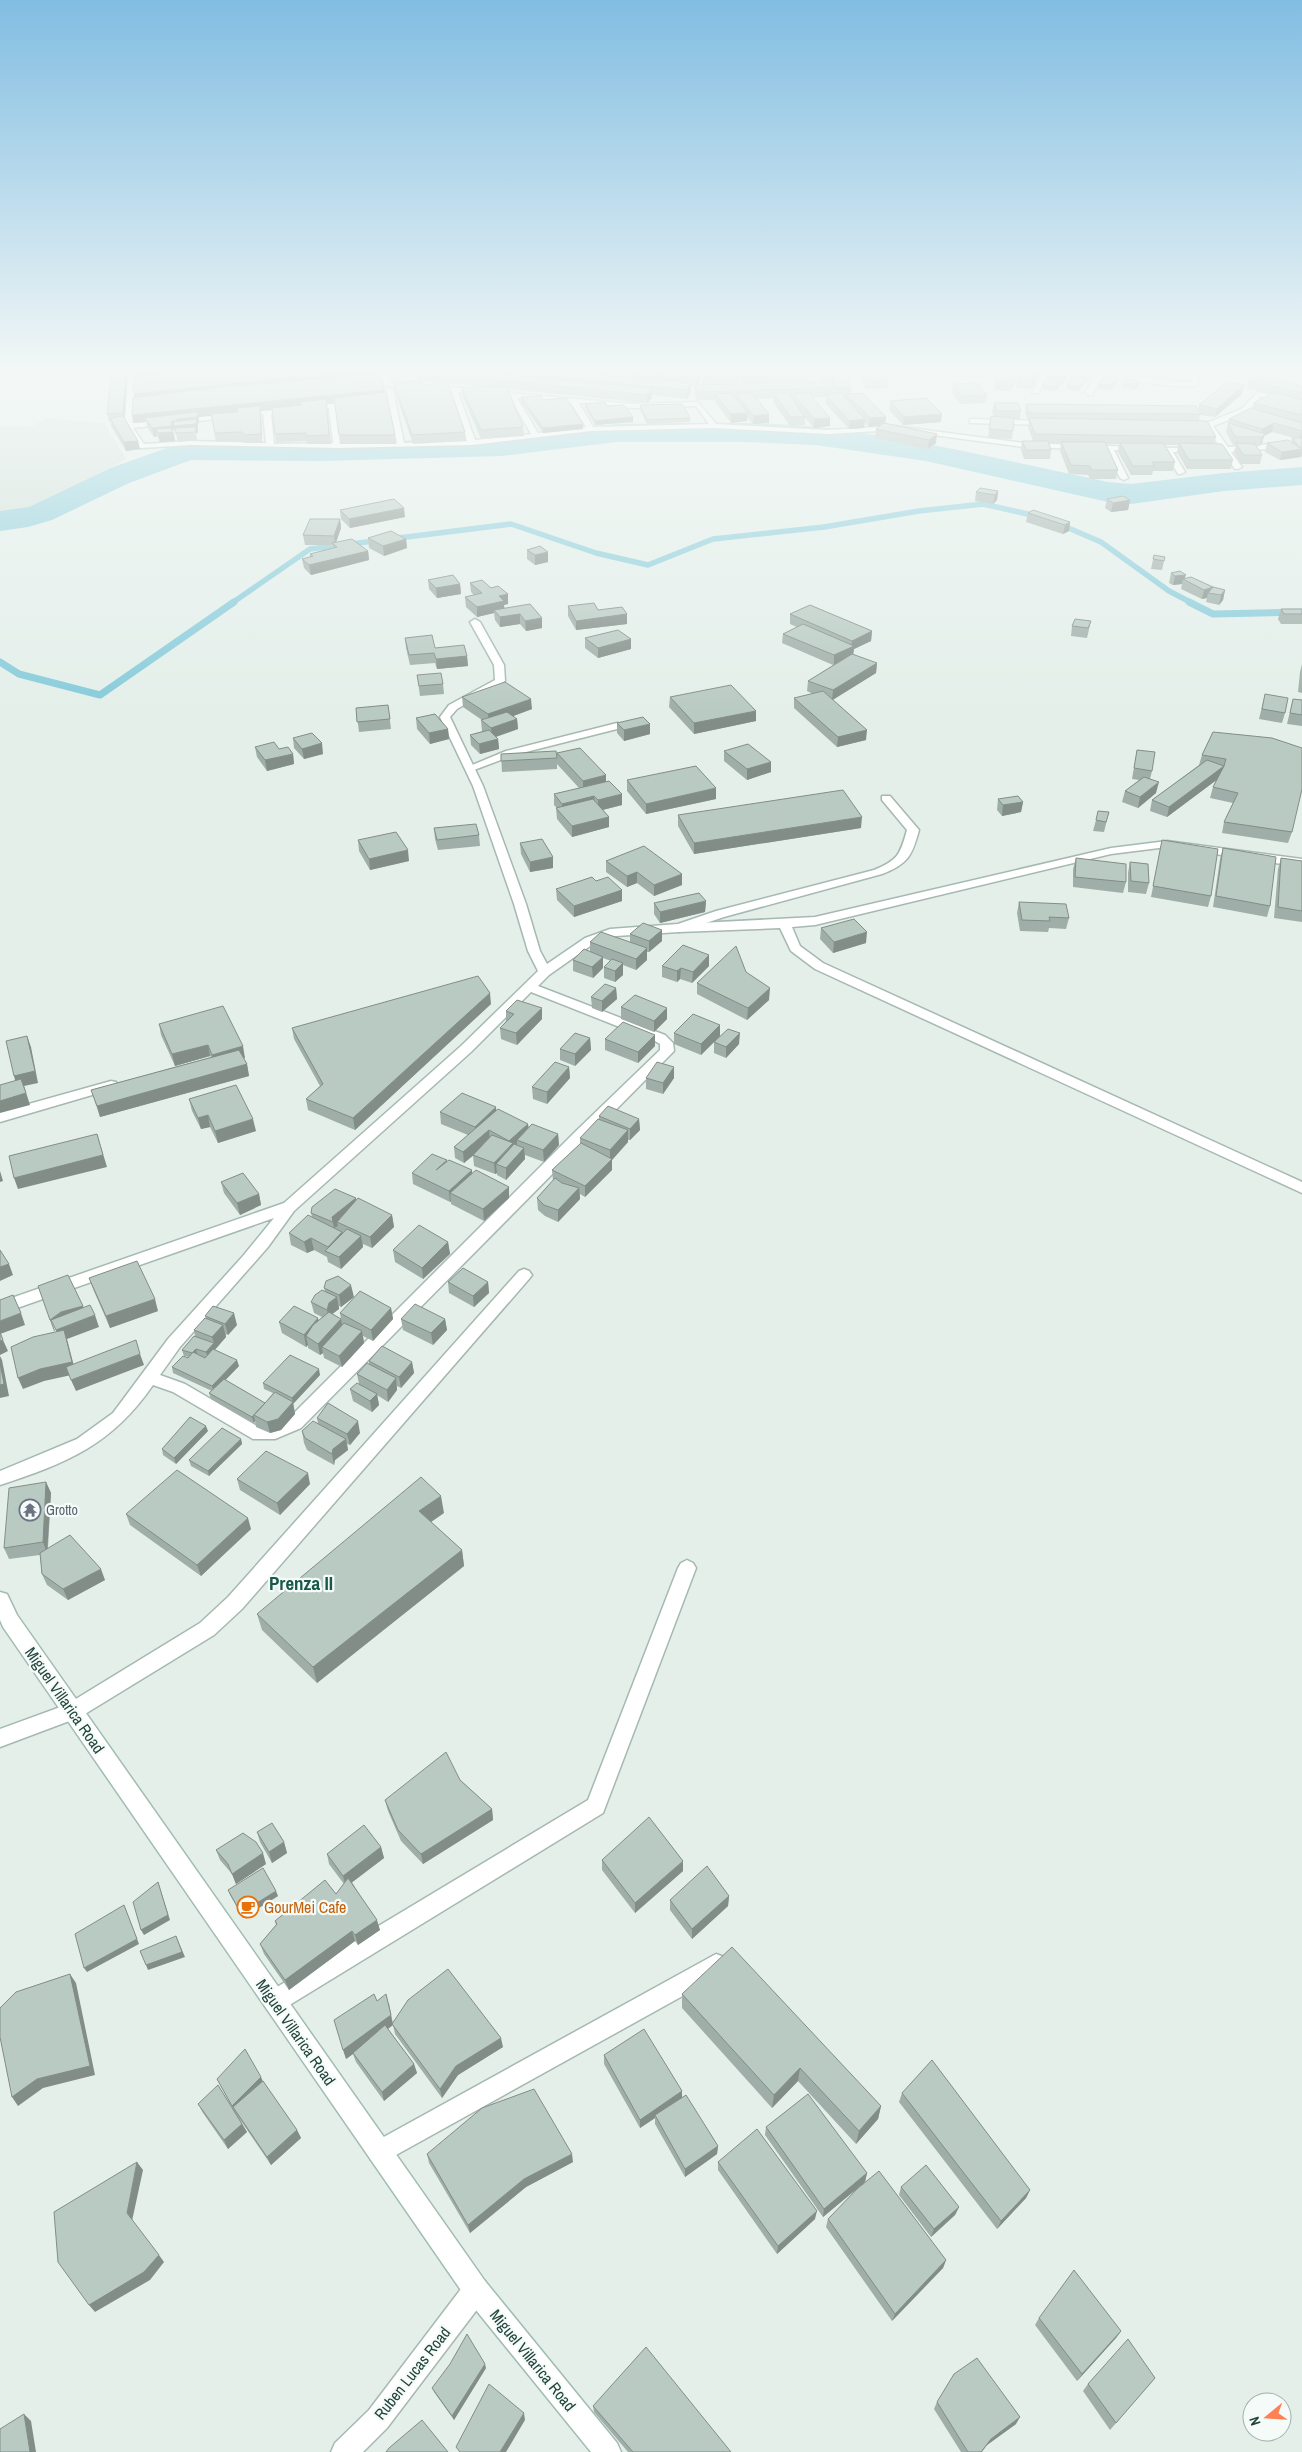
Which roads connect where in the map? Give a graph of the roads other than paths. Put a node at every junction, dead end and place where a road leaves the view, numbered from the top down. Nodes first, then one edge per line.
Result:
1 (475, 622) edge
2 (617, 726) edge
3 (470, 768) junction
4 (886, 798) dead end
5 (1302, 863) edge
6 (785, 924) junction
7 (678, 928) junction
8 (545, 972) junction
9 (529, 987) junction
10 (125, 1081) edge
11 (0, 1117) edge
12 (1302, 1188) edge
13 (289, 1207) junction
14 (524, 1275) dead end
15 (0, 1308) edge
16 (149, 1377) junction
17 (0, 1478) edge
18 (687, 1568) dead end
19 (0, 1600) edge
20 (73, 1711) junction
21 (0, 1738) edge
22 (716, 1965) edge
23 (274, 2001) junction
24 (379, 2152) junction
25 (476, 2290) junction
26 (344, 2452) edge
27 (608, 2452) edge

1 - 3 street
2 - 3 street
3 - 8 street
4 - 7 street
5 - 6 street
6 - 7 street
6 - 12 street
7 - 8 street
8 - 9 street
9 - 13 street
9 - 16 street
10 - 11 street
13 - 15 street
13 - 16 street
14 - 20 street
16 - 17 street
18 - 23 street
19 - 20 street, Miguel Villarica Road
20 - 21 street
20 - 23 street, Miguel Villarica Road
22 - 24 street
23 - 24 street, Miguel Villarica Road
24 - 25 street, Miguel Villarica Road
25 - 26 street, Ruben Lucas Road
25 - 27 street, Miguel Villarica Road

